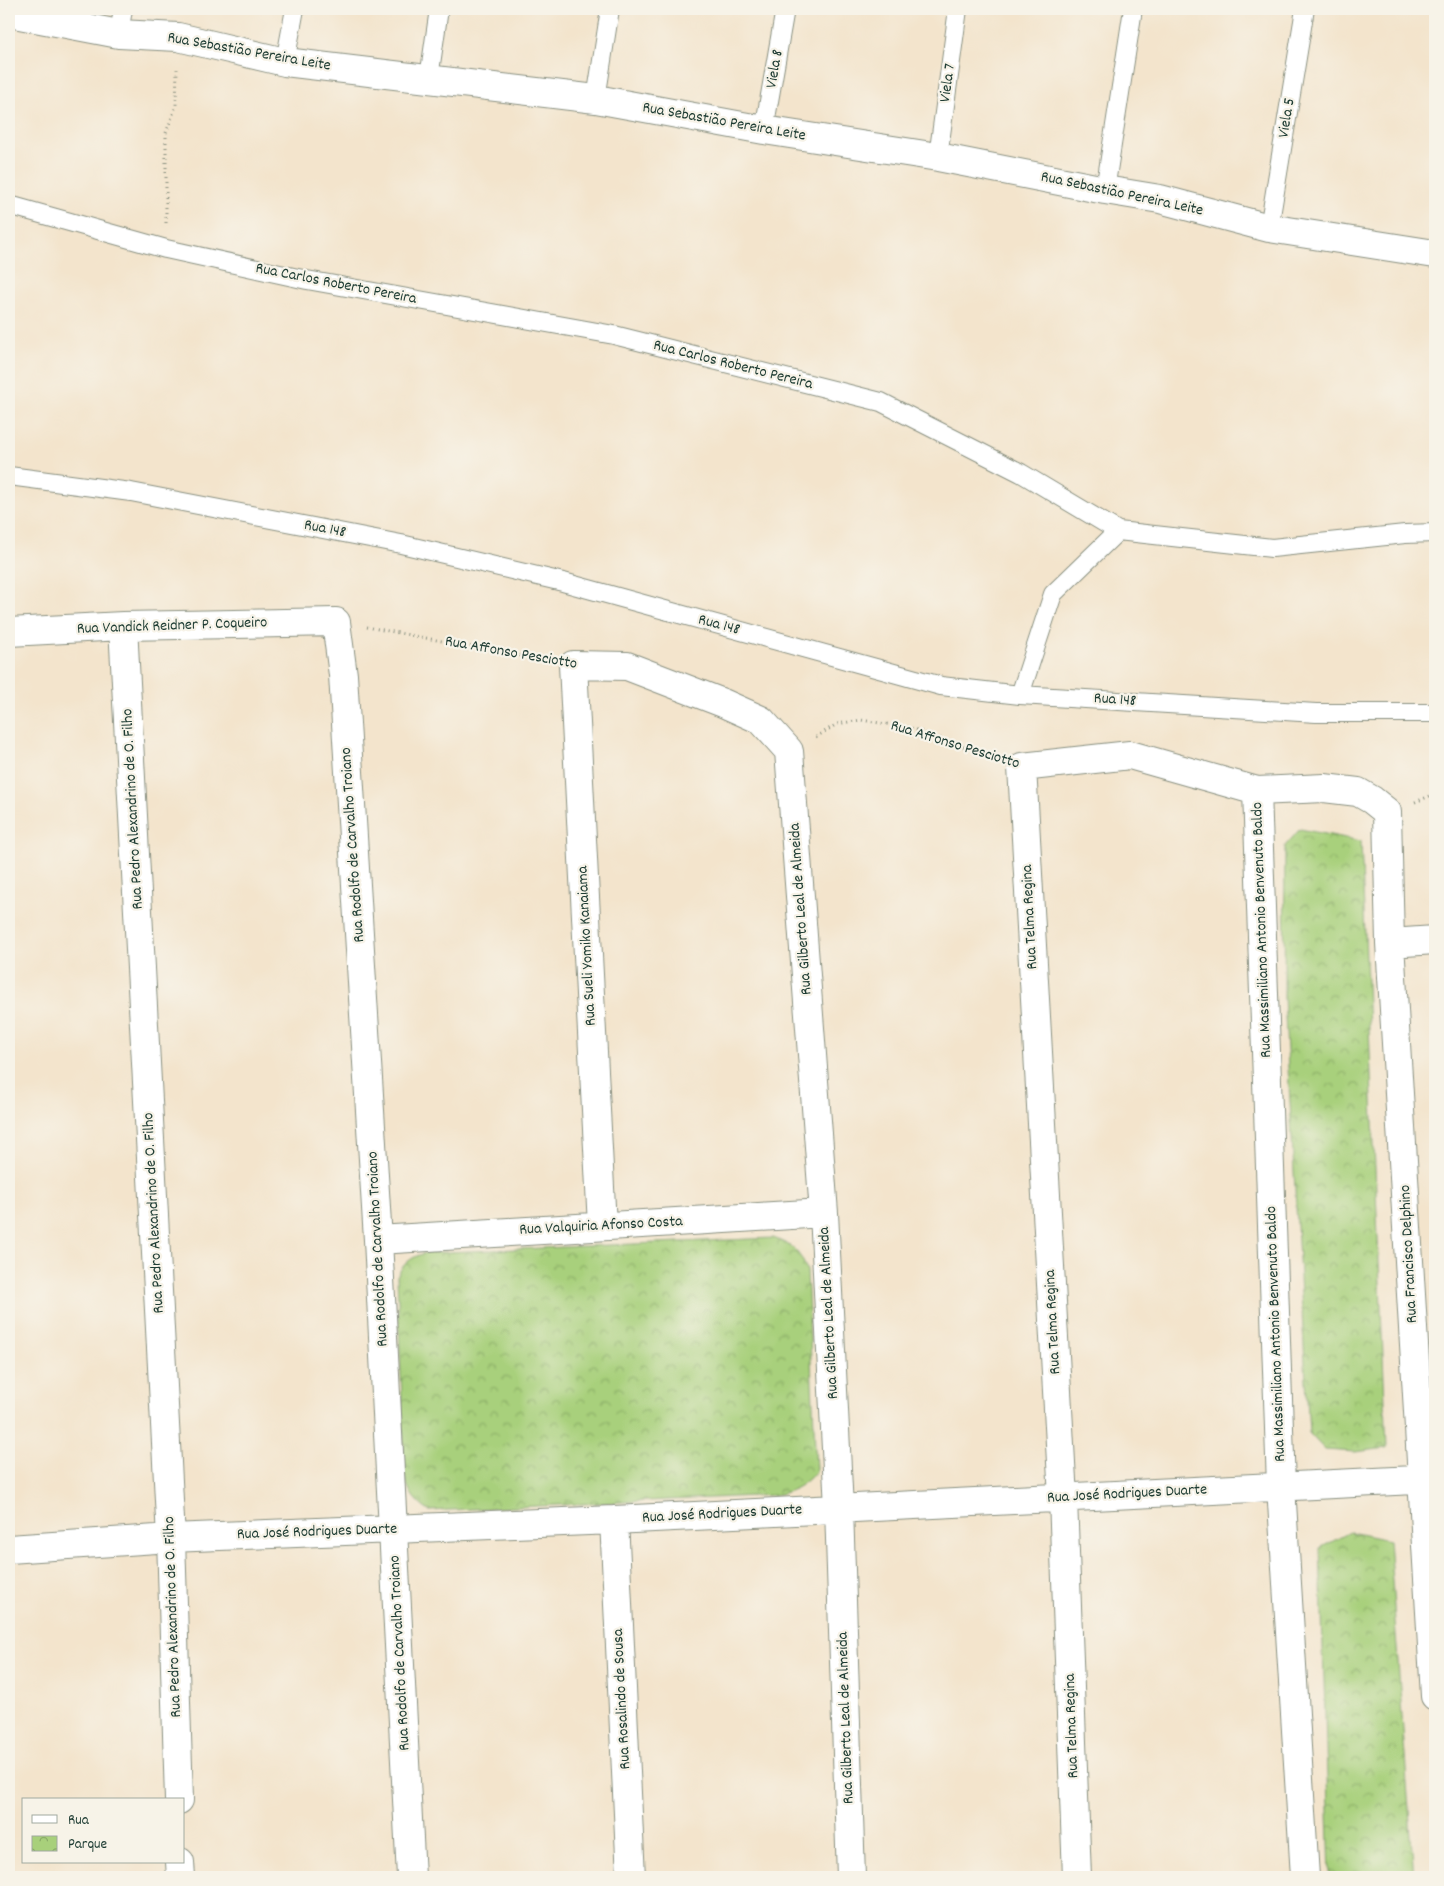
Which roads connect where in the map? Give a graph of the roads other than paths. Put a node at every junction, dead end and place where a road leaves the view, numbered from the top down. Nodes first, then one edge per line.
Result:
1 (295, 9) edge
2 (439, 9) edge
3 (610, 9) edge
4 (785, 9) edge
5 (958, 9) edge
6 (1133, 9) edge
7 (1305, 9) edge
8 (9, 13) edge
9 (121, 21) edge
10 (285, 62) junction
11 (429, 78) junction
12 (596, 99) junction
13 (764, 130) junction
14 (938, 157) junction
15 (1105, 190) junction
16 (9, 205) edge
17 (1269, 228) junction
18 (1435, 254) edge
19 (9, 476) edge
20 (1118, 531) junction
21 (1435, 533) edge
22 (336, 622) joint
23 (123, 626) junction
24 (9, 632) edge
25 (573, 665) joint
26 (1020, 695) junction
27 (1435, 713) edge
28 (789, 751) joint
29 (1022, 767) joint
30 (1257, 791) junction
31 (1387, 812) joint
32 (1435, 940) edge
33 (1390, 943) junction
34 (824, 1213) junction
35 (602, 1226) junction
36 (378, 1240) junction
37 (1429, 1479) edge
38 (1281, 1486) junction
39 (1064, 1498) junction
40 (839, 1508) junction
41 (614, 1520) junction
42 (394, 1530) junction
43 (171, 1538) junction
44 (9, 1549) edge
45 (1435, 1696) edge
46 (179, 1798) edge
47 (180, 1864) edge
48 (181, 1877) edge
49 (411, 1877) edge
50 (631, 1877) edge
51 (852, 1877) edge
52 (1077, 1877) edge
53 (1305, 1877) edge

1 - 10 lane
2 - 11 lane
3 - 12 lane
4 - 13 lane, Viela 8
5 - 14 lane, Viela 7
6 - 15 lane
7 - 17 lane, Viela 5
8 - 9 street, Rua Sebastião Pereira Leite
9 - 10 street, Rua Sebastião Pereira Leite
10 - 11 street, Rua Sebastião Pereira Leite
11 - 12 street, Rua Sebastião Pereira Leite
12 - 13 street, Rua Sebastião Pereira Leite
13 - 14 street, Rua Sebastião Pereira Leite
14 - 15 street, Rua Sebastião Pereira Leite
15 - 17 street, Rua Sebastião Pereira Leite
16 - 20 lane, Rua Carlos Roberto Pereira
17 - 18 street, Rua Sebastião Pereira Leite
19 - 26 lane, Rua 148
20 - 21 lane, Rua Carlos Roberto Pereira
20 - 26 lane
22 - 23 street, Rua Vandick Reidner P. Coqueiro
22 - 36 street, Rua Rodolfo de Carvalho Troiano
23 - 24 street, Rua Vandick Reidner P. Coqueiro
23 - 43 street, Rua Pedro Alexandrino de O. Filho
25 - 28 street, Rua Affonso Pesciotto
25 - 35 street, Rua Sueli Yomiko Kanaiama
26 - 27 lane, Rua 148
28 - 34 street, Rua Gilberto Leal de Almeida
29 - 30 street, Rua Affonso Pesciotto
29 - 39 street, Rua Telma Regina
30 - 31 street, Rua Affonso Pesciotto
30 - 38 street, Rua Massimiliano Antonio Benvenuto Baldo
31 - 33 street, Rua Francisco Delphino
32 - 33 street
33 - 37 street, Rua Francisco Delphino
34 - 35 street, Rua Valquiria Afonso Costa
34 - 40 street, Rua Gilberto Leal de Almeida
35 - 36 street, Rua Valquiria Afonso Costa
36 - 42 street, Rua Rodolfo de Carvalho Troiano
37 - 38 street, Rua José Rodrigues Duarte
37 - 45 street, Rua Francisco Delphino
38 - 39 street, Rua José Rodrigues Duarte
38 - 53 street, Rua Massimiliano Antonio Benvenuto Baldo
39 - 40 street, Rua José Rodrigues Duarte
39 - 52 street, Rua Telma Regina
40 - 41 street, Rua José Rodrigues Duarte
40 - 51 street, Rua Gilberto Leal de Almeida
41 - 42 street, Rua José Rodrigues Duarte
41 - 50 street, Rua Rosalindo de Sousa
42 - 43 street, Rua José Rodrigues Duarte
42 - 49 street, Rua Rodolfo de Carvalho Troiano
43 - 44 street, Rua José Rodrigues Duarte
43 - 46 street, Rua Pedro Alexandrino de O. Filho
47 - 48 street

